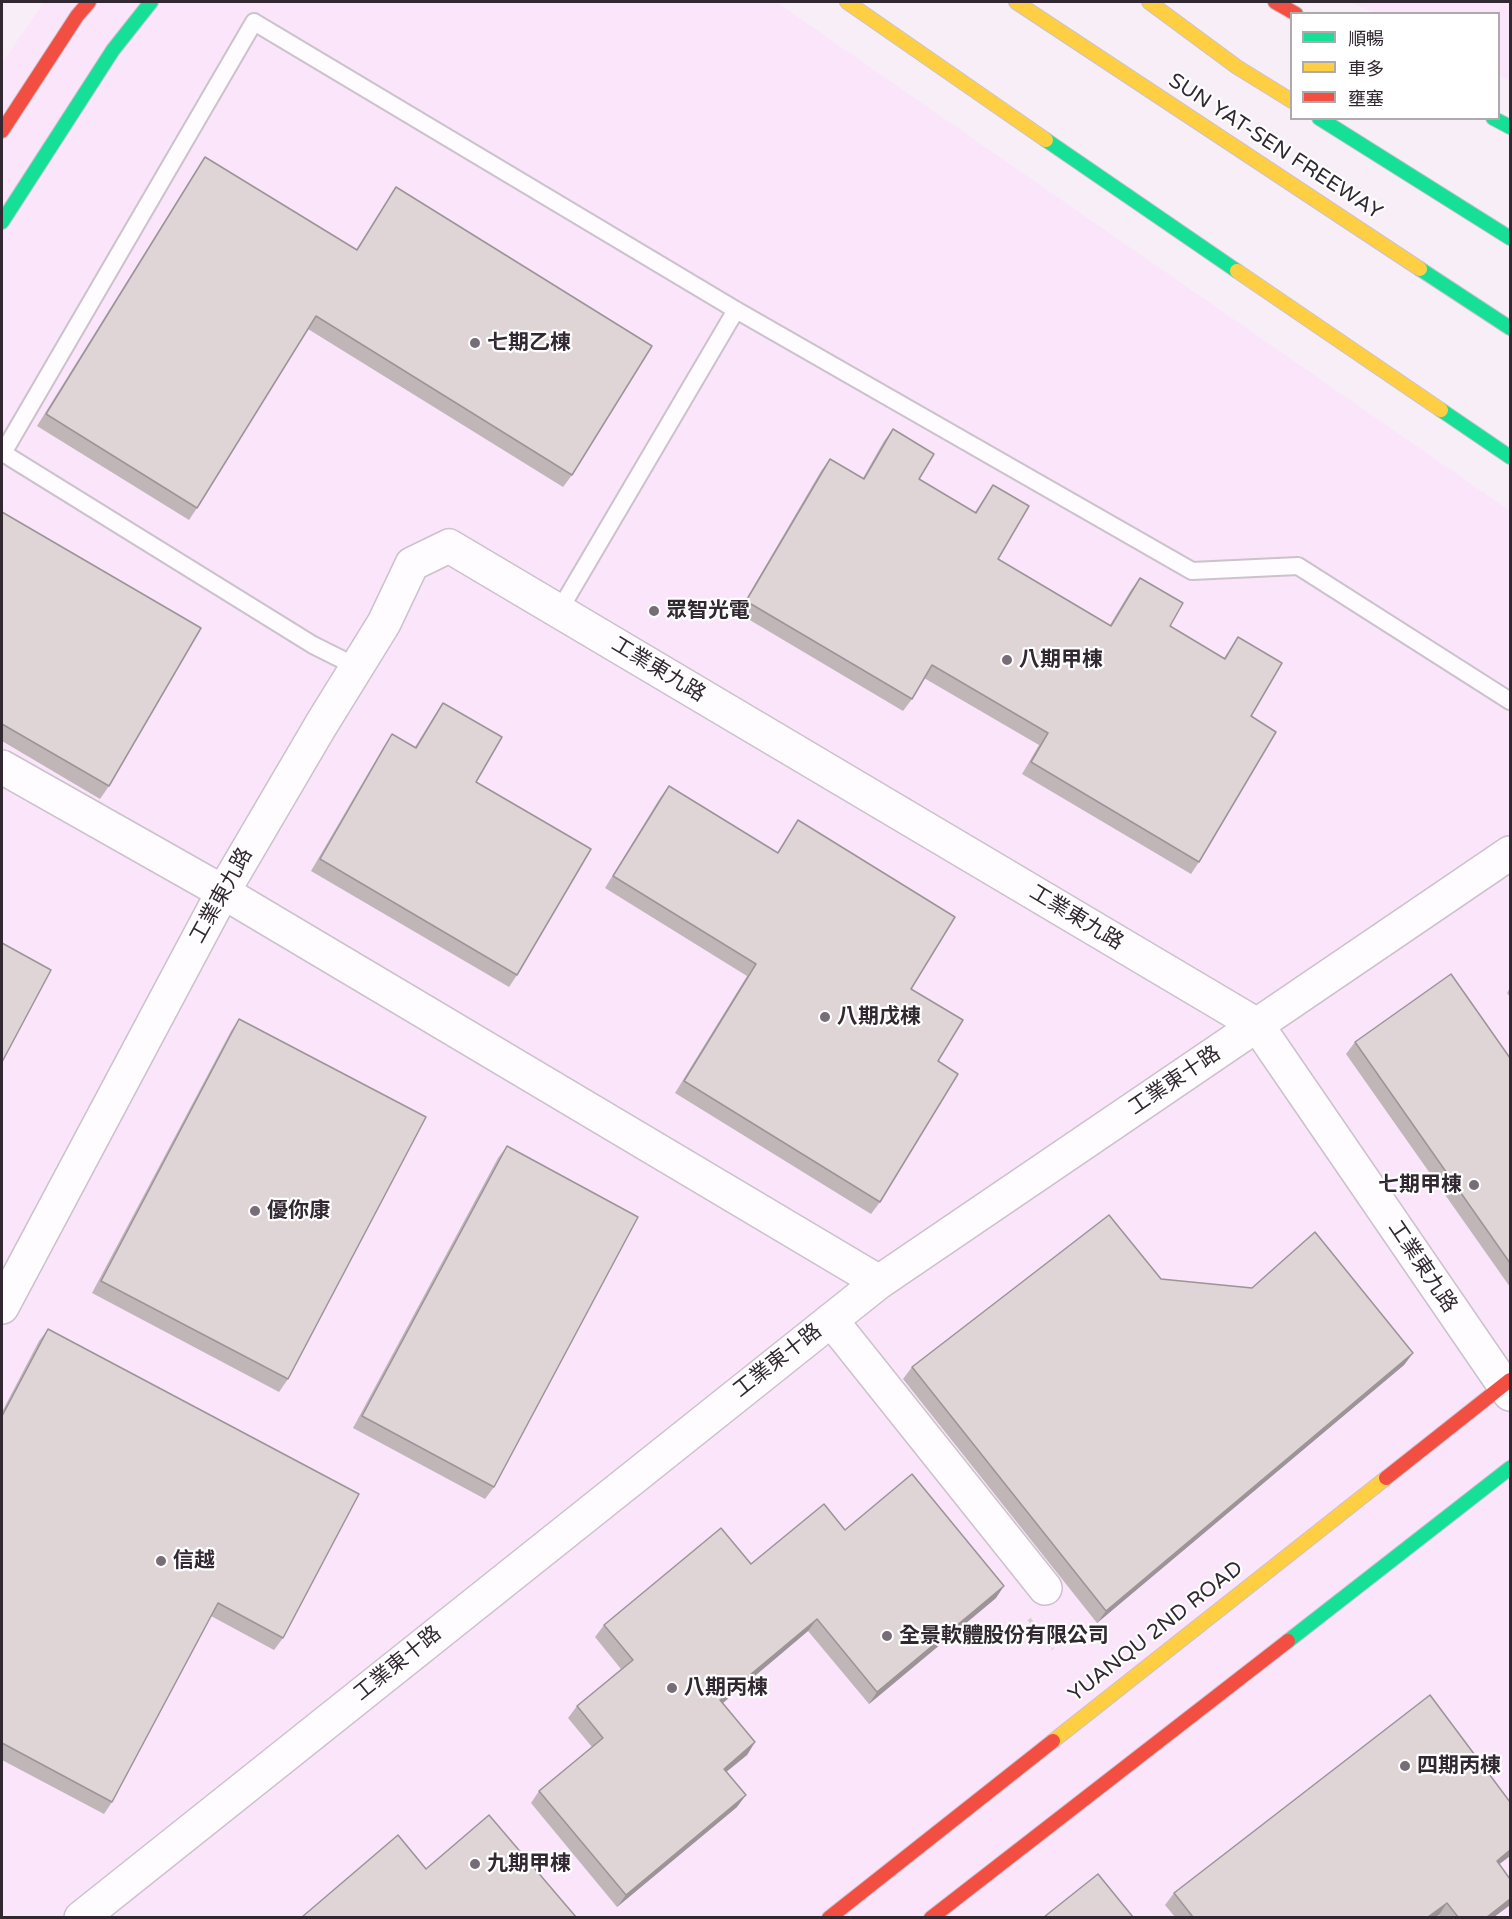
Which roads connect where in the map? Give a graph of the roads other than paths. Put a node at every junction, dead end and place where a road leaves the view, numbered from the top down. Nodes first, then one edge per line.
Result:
1 (89, 2) edge
2 (151, 2) edge
3 (847, 2) edge
4 (1016, 2) edge
5 (1149, 2) edge
6 (1275, 2) edge
7 (1292, 12) edge
8 (1290, 100) edge
9 (1322, 120) edge
10 (2, 131) edge
11 (2, 222) edge
12 (1510, 238) edge
13 (736, 310) junction
14 (1510, 328) edge
15 (1510, 457) edge
16 (559, 611) junction
17 (357, 667) junction
18 (1510, 701) edge
19 (2, 767) edge
20 (1510, 854) edge
21 (224, 891) junction
22 (1257, 1025) junction
23 (879, 1282) junction
24 (2, 1307) edge
25 (831, 1320) junction
26 (1508, 1386) edge
27 (1510, 1468) edge
28 (1046, 1588) dead end
29 (81, 1917) edge
30 (829, 1917) edge
31 (931, 1917) edge

1 - 10 main road
2 - 11 main road
3 - 15 main road
4 - 14 main road, SUN YAT-SEN FREEWAY
5 - 8 main road
6 - 7 main road
9 - 12 main road
13 - 16 lane
13 - 17 lane
13 - 18 lane
16 - 17 street, 工業東九路
16 - 22 street, 工業東九路
17 - 21 street, 工業東九路
19 - 21 street
20 - 22 street, 工業東十路
21 - 23 street
21 - 24 street, 工業東九路
22 - 23 street, 工業東十路
22 - 26 street, 工業東九路
23 - 25 street, 工業東十路
25 - 28 street
25 - 29 street, 工業東十路
26 - 30 main road, YUANQU 2ND ROAD
27 - 31 main road

